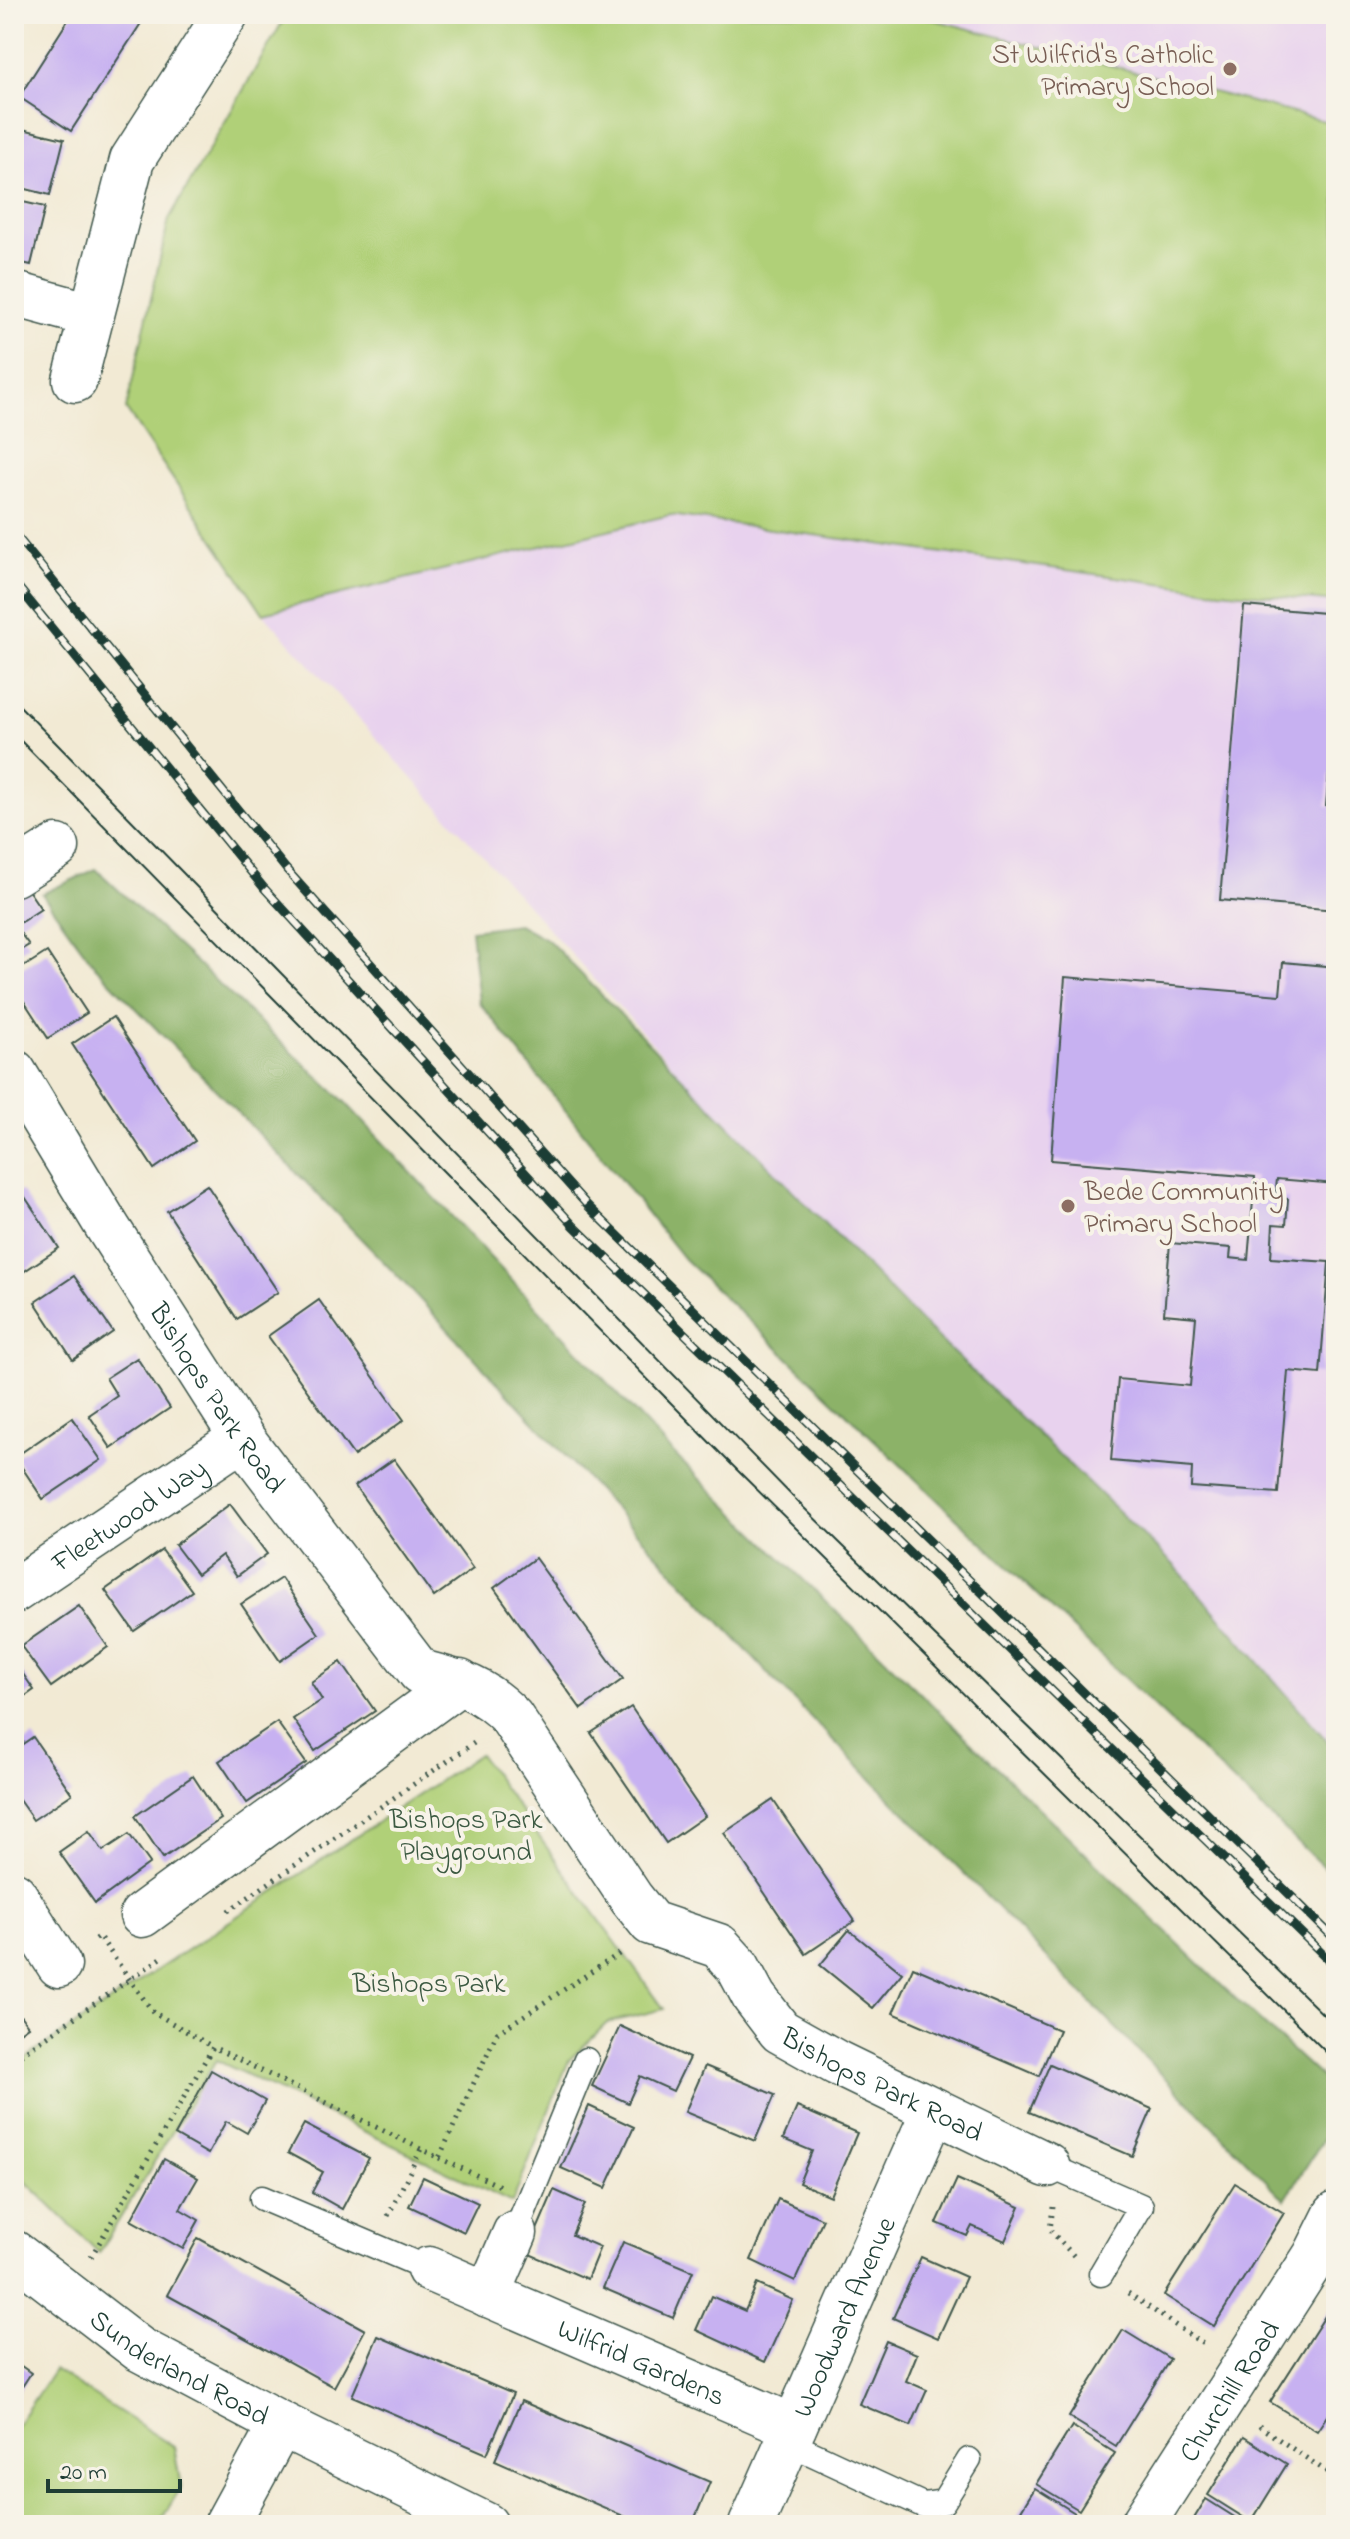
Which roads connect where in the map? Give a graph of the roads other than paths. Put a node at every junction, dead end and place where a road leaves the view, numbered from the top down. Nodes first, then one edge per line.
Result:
1 (226, 14) edge
2 (14, 294) edge
3 (91, 315) junction
4 (75, 380) dead end
5 (57, 847) dead end
6 (14, 874) edge
7 (14, 1072) edge
8 (242, 1438) junction
9 (14, 1591) edge
10 (460, 1682) junction
11 (14, 1894) edge
12 (142, 1915) dead end
13 (59, 1965) road end
14 (586, 2060) dead end
15 (934, 2110) junction
16 (1047, 2165) joint
17 (262, 2198) dead end
18 (1336, 2214) edge
19 (522, 2216) joint
20 (14, 2253) edge
21 (429, 2269) joint
22 (1101, 2274) dead end
23 (488, 2295) junction
24 (281, 2424) junction
25 (790, 2435) junction
26 (969, 2460) dead end
27 (226, 2525) edge
28 (486, 2525) edge
29 (751, 2525) edge
30 (1142, 2525) edge

1 - 3 street
2 - 3 street
3 - 4 street
5 - 6 street
7 - 8 street, Bishops Park Road
8 - 9 street, Fleetwood Way
8 - 10 street, Bishops Park Road
10 - 12 street
10 - 15 street, Bishops Park Road
11 - 13 street
14 - 19 lane
15 - 16 street, Bishops Park Road
15 - 25 street, Woodward Avenue
16 - 22 lane, Bishops Park Road
17 - 21 lane
18 - 30 street, Churchill Road
19 - 23 street
20 - 24 street, Sunderland Road
21 - 23 street, Wilfrid Gardens
23 - 25 street, Wilfrid Gardens
24 - 27 street
24 - 28 street, Sunderland Road
25 - 26 lane
25 - 29 street, Woodward Avenue

